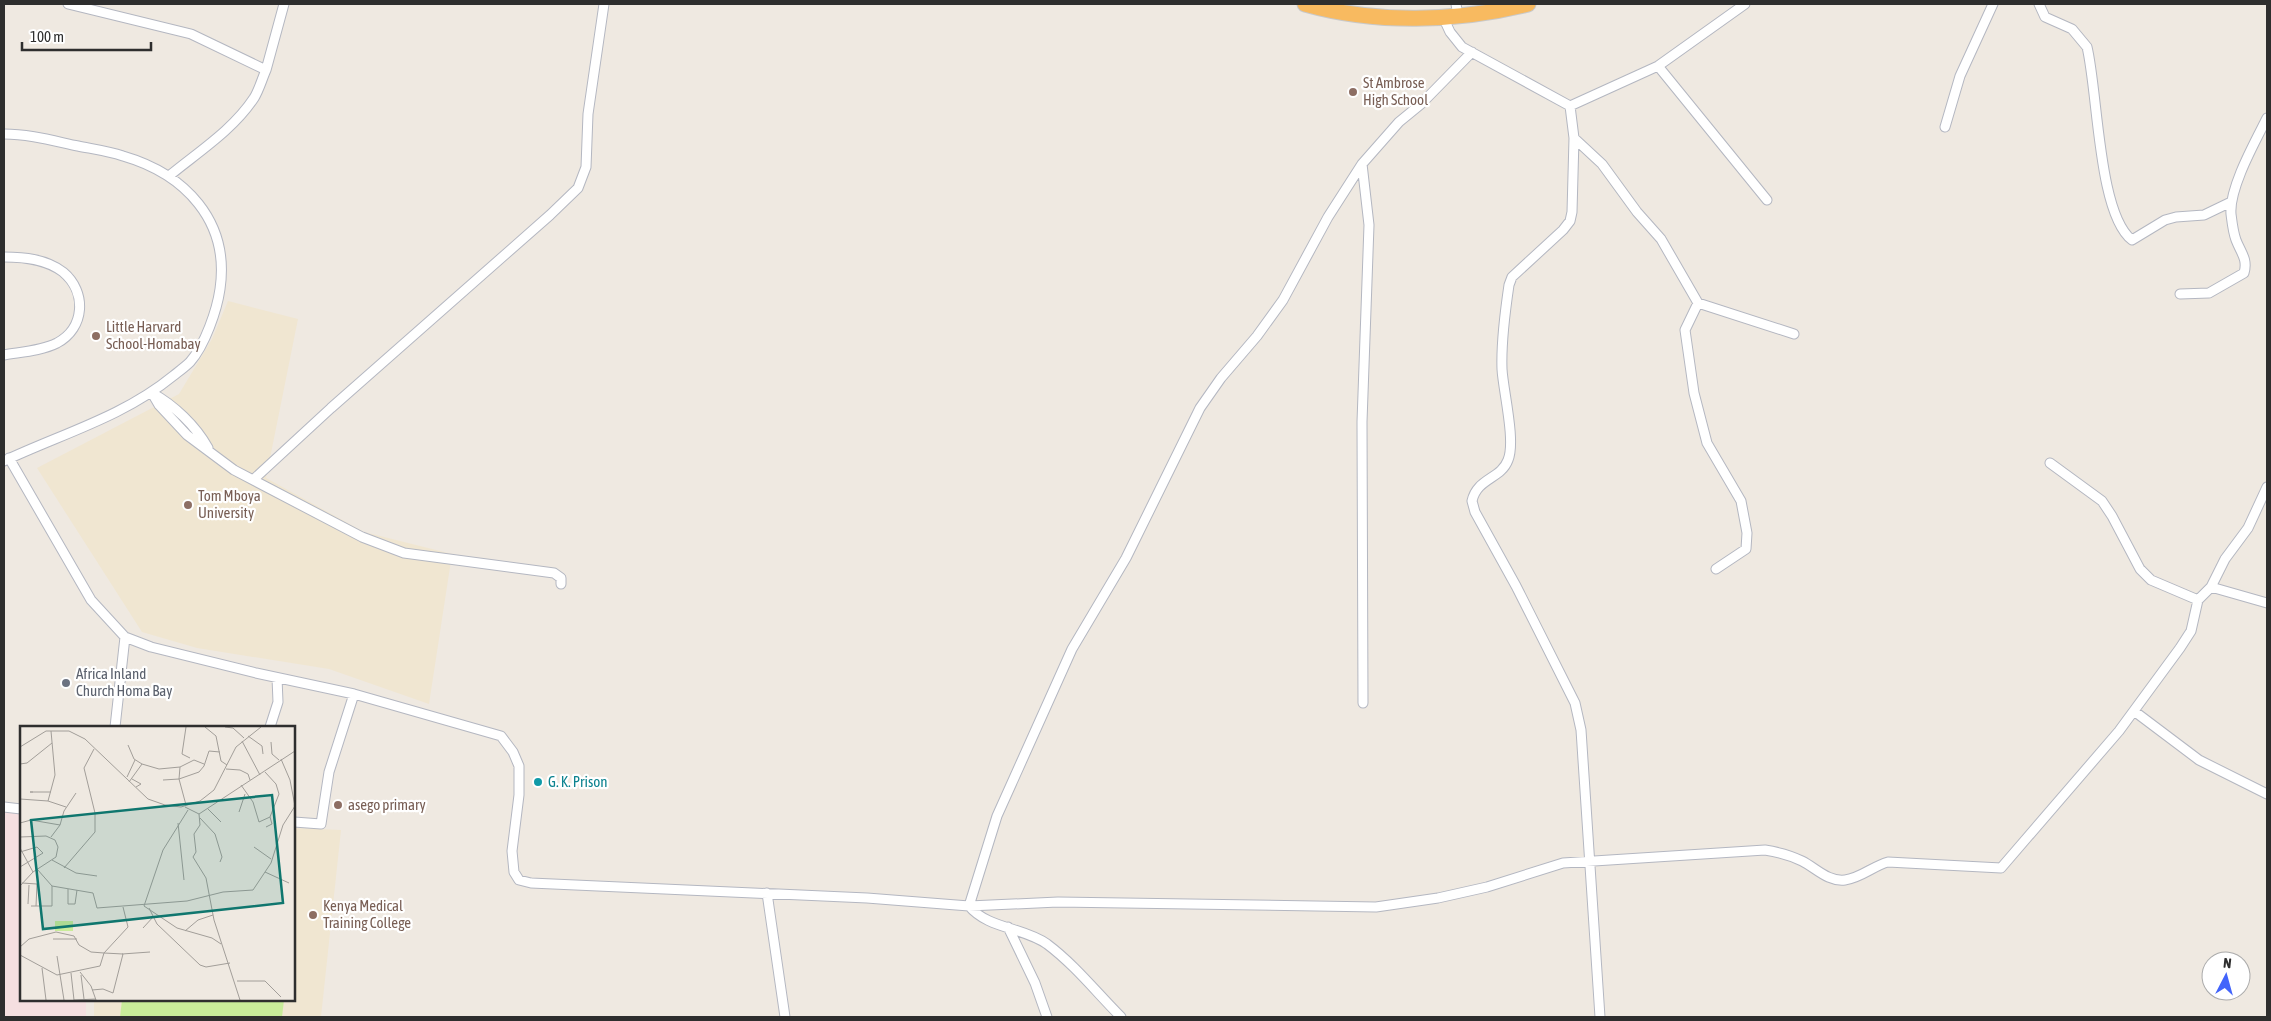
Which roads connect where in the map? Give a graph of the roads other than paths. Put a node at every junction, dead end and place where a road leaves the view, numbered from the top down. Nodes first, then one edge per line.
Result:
1 (68, 4) edge
2 (284, 4) edge
3 (604, 4) edge
4 (1305, 4) edge
5 (1528, 4) edge
6 (1745, 4) edge
7 (1993, 4) edge
8 (2039, 4) edge
9 (1452, 12) edge
10 (1472, 52) junction
11 (1658, 66) junction
12 (266, 70) junction
13 (1570, 106) junction
14 (2267, 118) edge
15 (1945, 127) dead end
16 (4, 134) edge
17 (1574, 138) junction
18 (1362, 164) junction
19 (169, 176) junction
20 (1767, 200) dead end
21 (2231, 202) junction
22 (4, 257) edge
23 (2180, 294) dead end
24 (1698, 303) junction
25 (1794, 334) dead end
26 (4, 355) edge
27 (152, 393) junction
28 (6, 460) edge
29 (2050, 463) dead end
30 (254, 479) junction
31 (2267, 487) edge
32 (1716, 569) dead end
33 (561, 584) dead end
34 (2212, 587) junction
35 (2198, 600) junction
36 (2267, 603) edge
37 (125, 637) junction
38 (277, 678) junction
39 (354, 694) junction
40 (1363, 702) dead end
41 (2134, 710) junction
42 (114, 726) edge
43 (270, 726) edge
44 (2267, 794) edge
45 (4, 807) edge
46 (20, 809) edge
47 (295, 822) edge
48 (1590, 862) junction
49 (767, 893) junction
50 (969, 906) junction
51 (1008, 927) junction
52 (784, 1017) edge
53 (1046, 1017) edge
54 (1121, 1017) edge
55 (1600, 1017) edge

1 - 12 street
2 - 12 street
3 - 30 street
4 - 9 highway
5 - 9 highway
6 - 11 street
7 - 15 street
8 - 21 street
9 - 10 street
10 - 13 street
10 - 18 street
11 - 13 street
11 - 20 street
12 - 19 street
13 - 17 street
14 - 21 street
16 - 19 street
17 - 24 street
17 - 48 street
18 - 40 street
18 - 50 street
19 - 27 street
21 - 23 street
22 - 26 street
24 - 25 street
24 - 32 street
27 - 28 street
27 - 30 street
28 - 37 street
29 - 35 street
30 - 33 street
31 - 34 street
34 - 35 street
34 - 36 street
35 - 41 street
37 - 38 street
37 - 42 street
38 - 39 street
38 - 43 street
39 - 47 street
39 - 49 street
41 - 44 street
41 - 48 street
45 - 46 street
48 - 50 street
48 - 55 street
49 - 50 street
49 - 52 street
50 - 51 street
51 - 53 street
51 - 54 street

